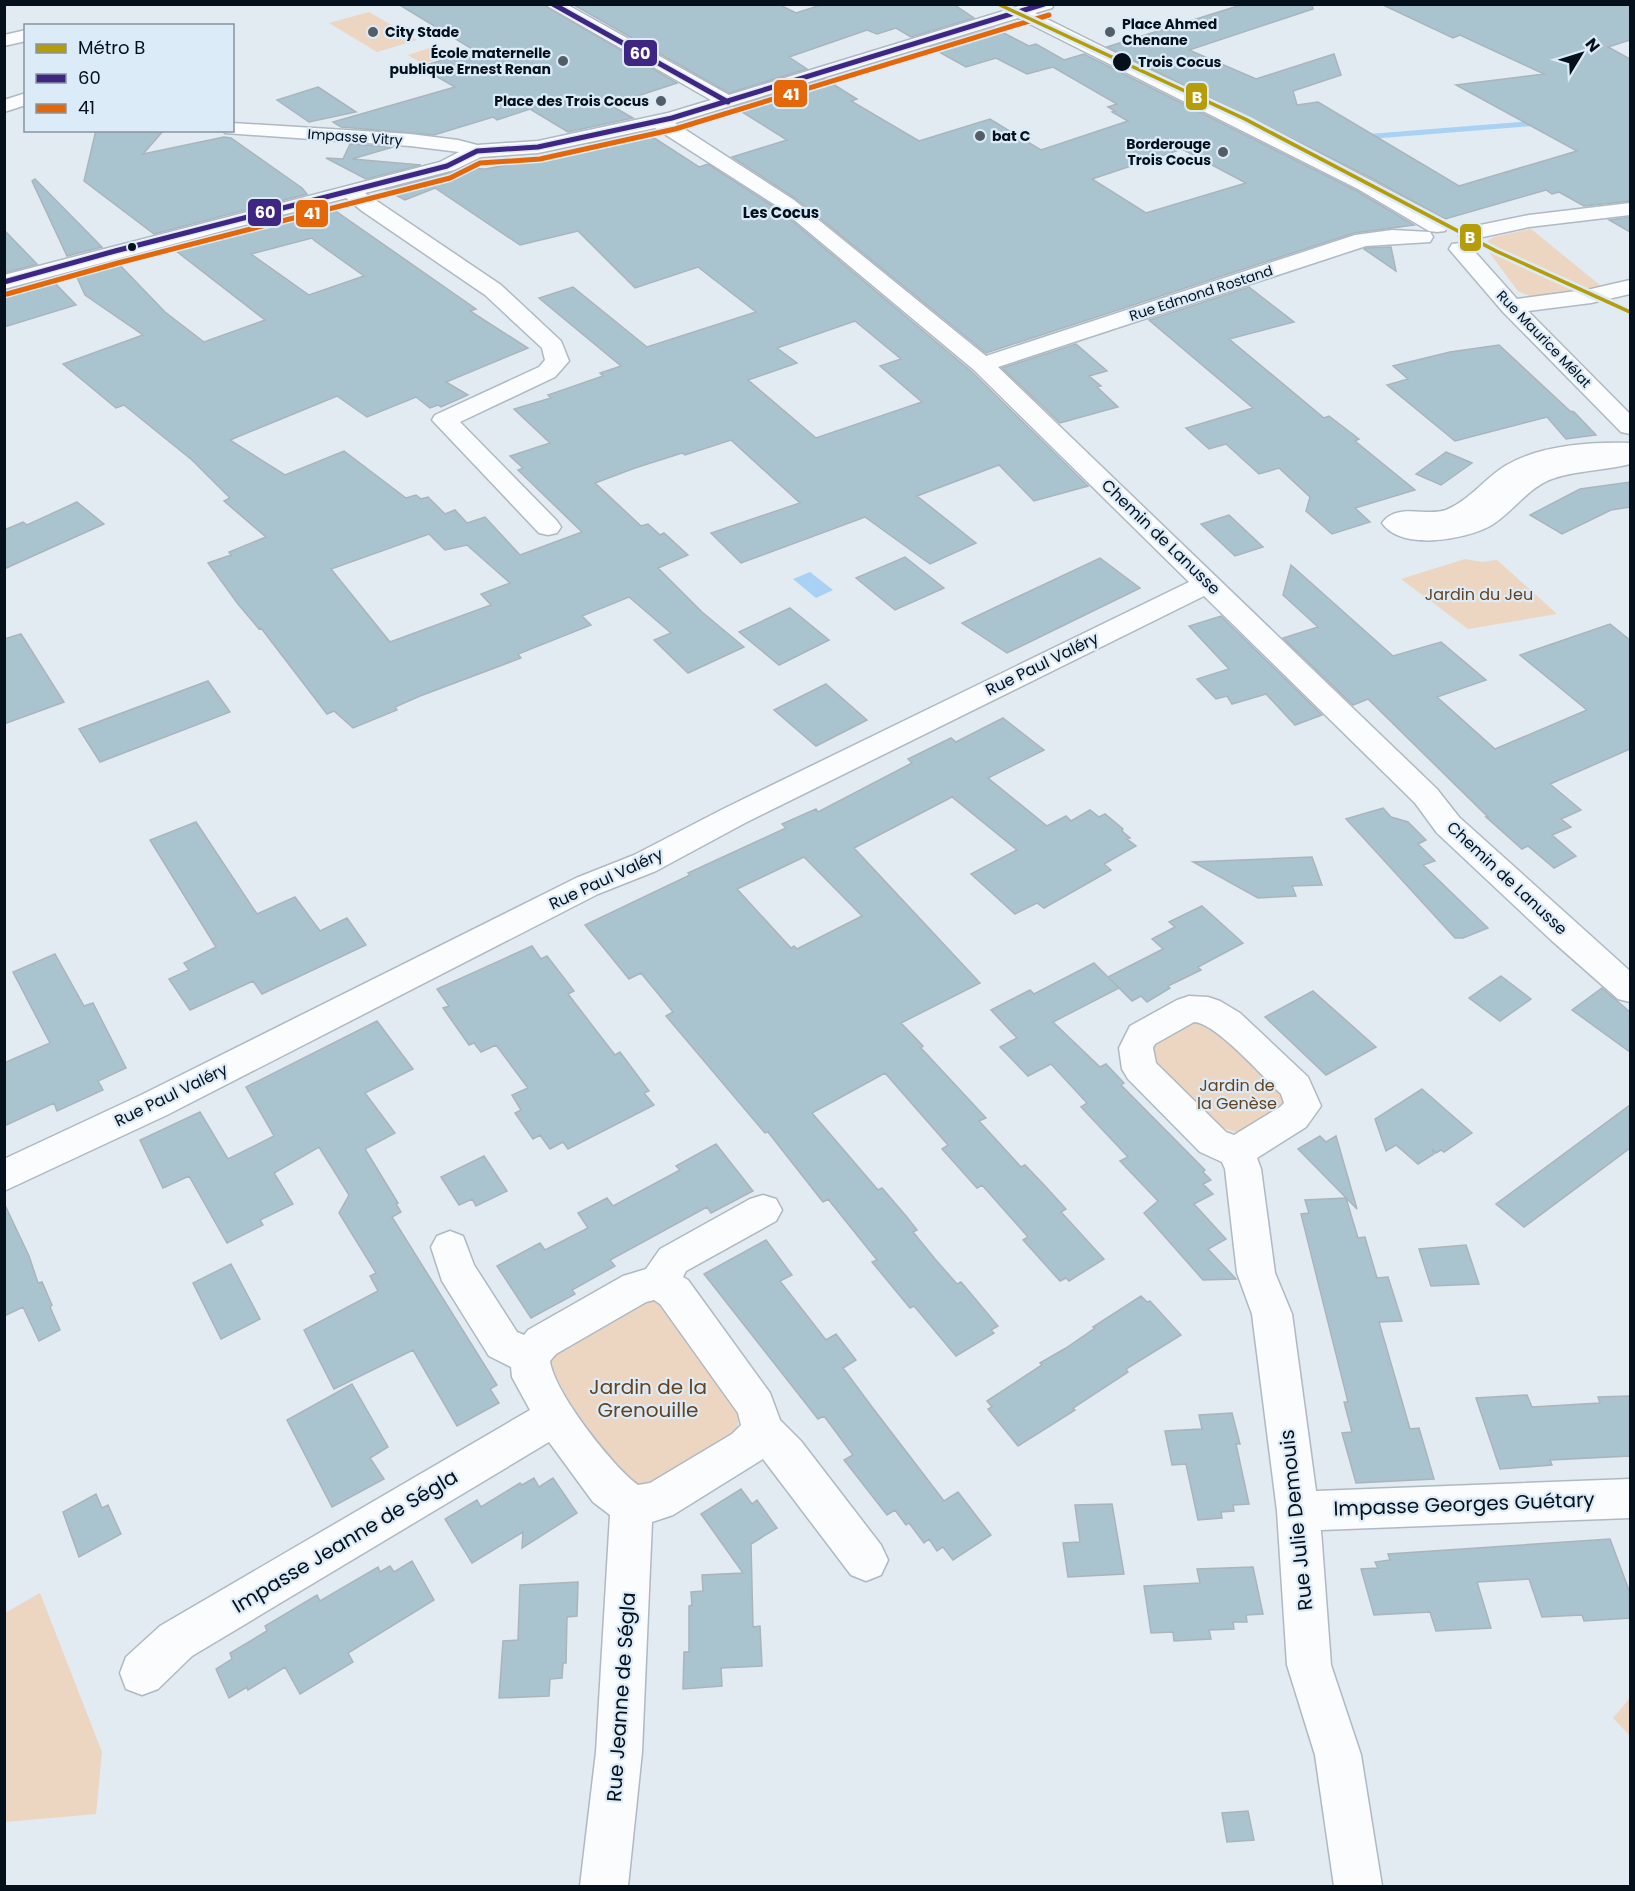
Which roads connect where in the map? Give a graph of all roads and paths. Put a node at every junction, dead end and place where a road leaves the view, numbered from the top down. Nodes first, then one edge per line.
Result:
1 (552, 4) edge
2 (1046, 4) edge
3 (1019, 12) junction
4 (24, 36) edge
5 (4, 41) edge
6 (24, 100) edge
7 (728, 102) junction
8 (4, 106) edge
9 (24, 119) edge
10 (4, 120) edge
11 (660, 122) junction
12 (234, 129) edge
13 (477, 151) junction
14 (349, 190) junction
15 (1630, 209) edge
16 (1429, 232) junction
17 (1464, 241) junction
18 (4, 282) edge
19 (1630, 287) edge
20 (1511, 307) junction
21 (982, 365) junction
22 (1630, 427) edge
23 (1630, 450) edge
24 (1630, 458) edge
25 (1558, 464) junction
26 (548, 527) dead end
27 (1208, 583) junction
28 (1630, 990) edge
29 (1237, 1152) junction
30 (4, 1176) edge
31 (763, 1210) dead end
32 (450, 1247) dead end
33 (658, 1283) junction
34 (530, 1357) junction
35 (555, 1417) junction
36 (763, 1430) junction
37 (1630, 1498) edge
38 (632, 1506) junction
39 (1298, 1511) junction
40 (867, 1560) dead end
41 (142, 1673) dead end
42 (604, 1887) edge
43 (1358, 1887) edge

1 - 7 street
2 - 3 street
3 - 7 street
3 - 16 street
4 - 5 street
6 - 8 street
7 - 11 street
9 - 10 street
11 - 13 street
11 - 21 street, Chemin de Lanusse
12 - 13 street, Impasse Vitry
13 - 14 street
14 - 18 street
14 - 26 street
15 - 17 street
16 - 17 street
16 - 21 street, Rue Edmond Rostand
17 - 20 street, Rue Maurice Mélat
19 - 20 street
20 - 22 street, Rue Maurice Mélat
21 - 27 street, Chemin de Lanusse
23 - 25 street
24 - 25 street
25 - 25 street
27 - 28 street, Chemin de Lanusse
27 - 30 street, Rue Paul Valéry
29 - 29 street
29 - 39 street, Rue Julie Demouis
31 - 33 street
32 - 34 street
33 - 34 street
33 - 36 street
34 - 35 street
35 - 38 street
35 - 41 street, Impasse Jeanne de Ségla
36 - 38 street
36 - 40 street
37 - 39 street, Impasse Georges Guétary
38 - 42 street, Rue Jeanne de Ségla
39 - 43 street, Rue Julie Demouis

